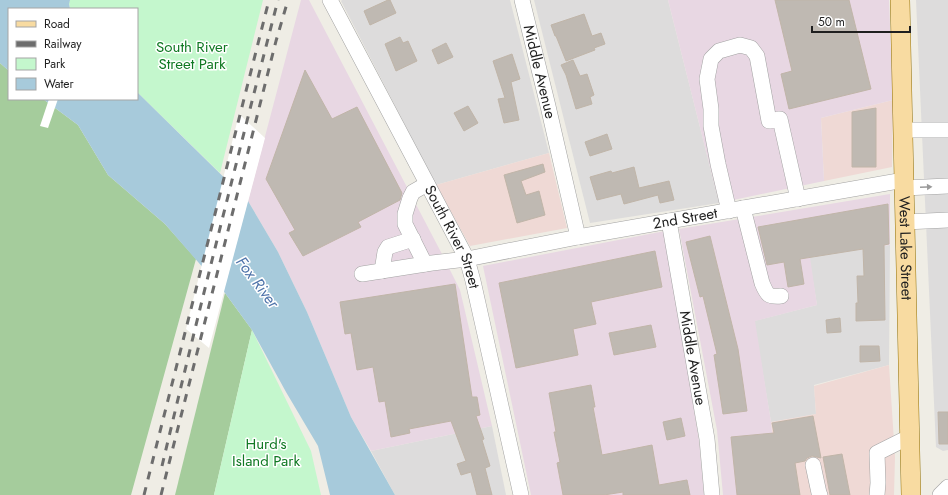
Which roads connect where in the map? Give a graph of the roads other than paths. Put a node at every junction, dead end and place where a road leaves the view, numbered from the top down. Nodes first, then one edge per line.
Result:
1 (330, 0) edge
2 (522, 0) edge
3 (900, 0) edge
4 (903, 130) junction
5 (948, 130) edge
6 (427, 184) junction
7 (904, 184) junction
8 (948, 186) edge
9 (798, 199) junction
10 (736, 210) junction
11 (948, 220) edge
12 (669, 221) junction
13 (905, 222) junction
14 (578, 237) junction
15 (413, 239) junction
16 (467, 260) junction
17 (425, 264) junction
18 (382, 271) junction
19 (362, 274) dead end
20 (781, 296) dead end
21 (909, 437) junction
22 (813, 465) dead end
23 (948, 487) edge
24 (520, 495) edge
25 (712, 495) edge
26 (820, 495) edge
27 (877, 495) edge
28 (911, 495) edge
29 (940, 495) edge

1 - 6 street, South River Street
2 - 14 street, Middle Avenue
3 - 4 main road, West Lake Street
4 - 5 street
4 - 7 main road, West Lake Street
6 - 15 street
6 - 16 street, South River Street
7 -> 8 street, 2nd Street
7 - 9 street, 2nd Street
7 - 13 main road, West Lake Street
9 - 10 street, 2nd Street
9 - 10 street
10 - 12 street, 2nd Street
10 - 20 street
11 - 13 street
12 - 14 street, 2nd Street
12 - 25 street, Middle Avenue
13 - 21 main road, West Lake Street
14 - 16 street, 2nd Street
15 - 17 street
15 - 18 street
16 - 17 street, 2nd Street
16 - 24 street, South River Street
17 - 18 street, 2nd Street
18 - 19 street, 2nd Street
21 - 27 street
21 - 28 main road, West Lake Street
22 - 26 street
23 - 29 street

